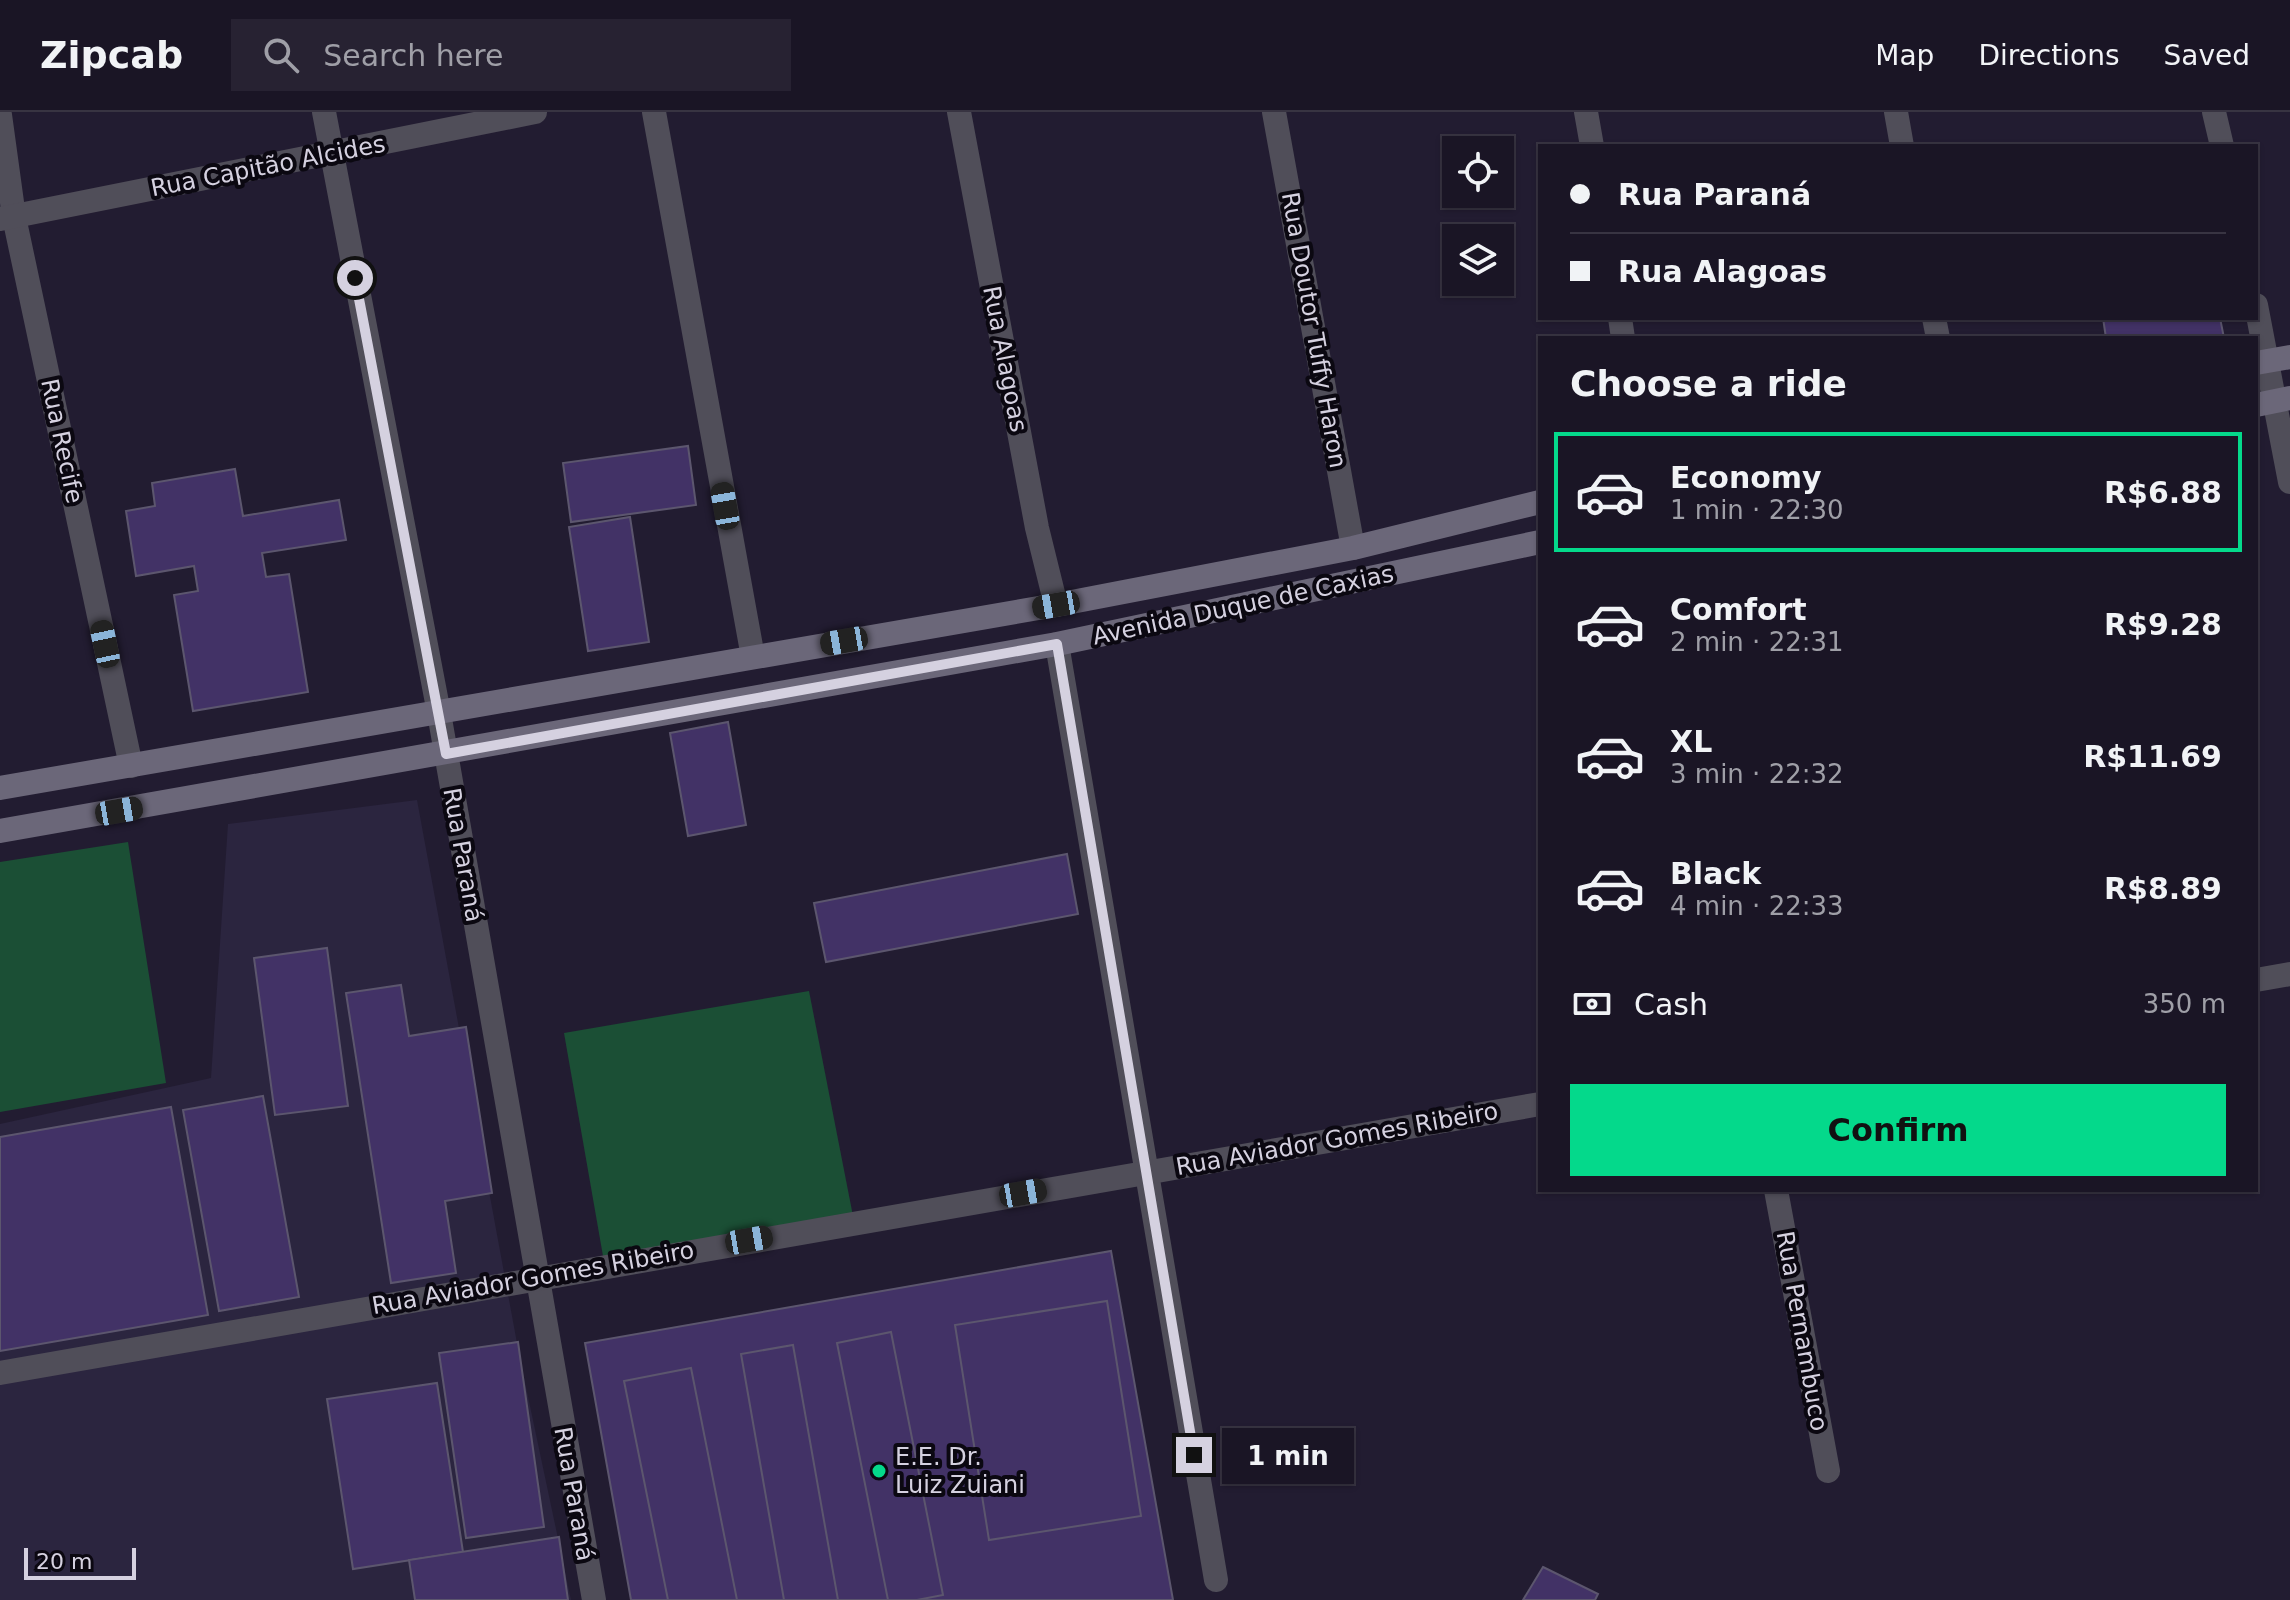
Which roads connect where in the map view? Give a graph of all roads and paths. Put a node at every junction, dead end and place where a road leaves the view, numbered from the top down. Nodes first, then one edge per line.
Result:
1 (324, 112) edge
2 (535, 112) edge
3 (654, 112) edge
4 (959, 112) edge
5 (1274, 112) edge
6 (1586, 112) edge
7 (1896, 112) edge
8 (2214, 112) edge
9 (0, 115) edge
10 (1592, 144) edge
11 (1902, 144) edge
12 (2222, 144) edge
13 (331, 154) junction
14 (7, 218) edge
15 (2258, 312) edge
16 (2271, 360) edge
17 (2274, 401) edge
18 (2290, 482) edge
19 (1538, 502) edge
20 (1538, 542) edge
21 (1353, 548) junction
22 (1056, 605) junction
23 (1057, 644) junction
24 (753, 657) junction
25 (439, 713) junction
26 (446, 754) junction
27 (131, 766) junction
28 (0, 788) edge
29 (0, 831) edge
30 (2290, 974) edge
31 (2258, 980) edge
32 (1538, 1104) edge
33 (1145, 1172) junction
34 (1776, 1192) edge
35 (535, 1277) junction
36 (0, 1373) edge
37 (1828, 1471) dead end
38 (1216, 1580) dead end
39 (594, 1600) edge

1 - 13 street, Rua Paraná
2 - 13 street, Rua Capitão Alcides
3 - 24 street
4 - 22 street, Rua Alagoas
5 - 21 street, Rua Doutor Tuffy Haron
6 - 10 street
7 - 11 street
8 - 12 street
9 - 14 street, Rua Recife
13 - 14 street, Rua Capitão Alcides
13 - 25 street, Rua Paraná
14 - 27 street, Rua Recife
15 - 16 street
16 - 17 street
17 - 18 street
19 - 21 main road, Avenida Duque de Caxias
20 - 23 main road, Avenida Duque de Caxias
21 - 22 main road, Avenida Duque de Caxias
22 - 24 main road, Avenida Duque de Caxias
23 - 26 main road, Avenida Duque de Caxias
23 - 33 street
24 - 25 main road, Avenida Duque de Caxias
25 - 26 street, Rua Paraná
25 - 27 main road, Avenida Duque de Caxias
26 - 29 main road, Avenida Duque de Caxias
26 - 35 street, Rua Paraná
27 - 28 main road, Avenida Duque de Caxias
30 - 31 street
32 - 33 street, Rua Aviador Gomes Ribeiro
33 - 35 street, Rua Aviador Gomes Ribeiro
33 - 38 street
34 - 37 street, Rua Pernambuco
35 - 36 street, Rua Aviador Gomes Ribeiro
35 - 39 street, Rua Paraná

